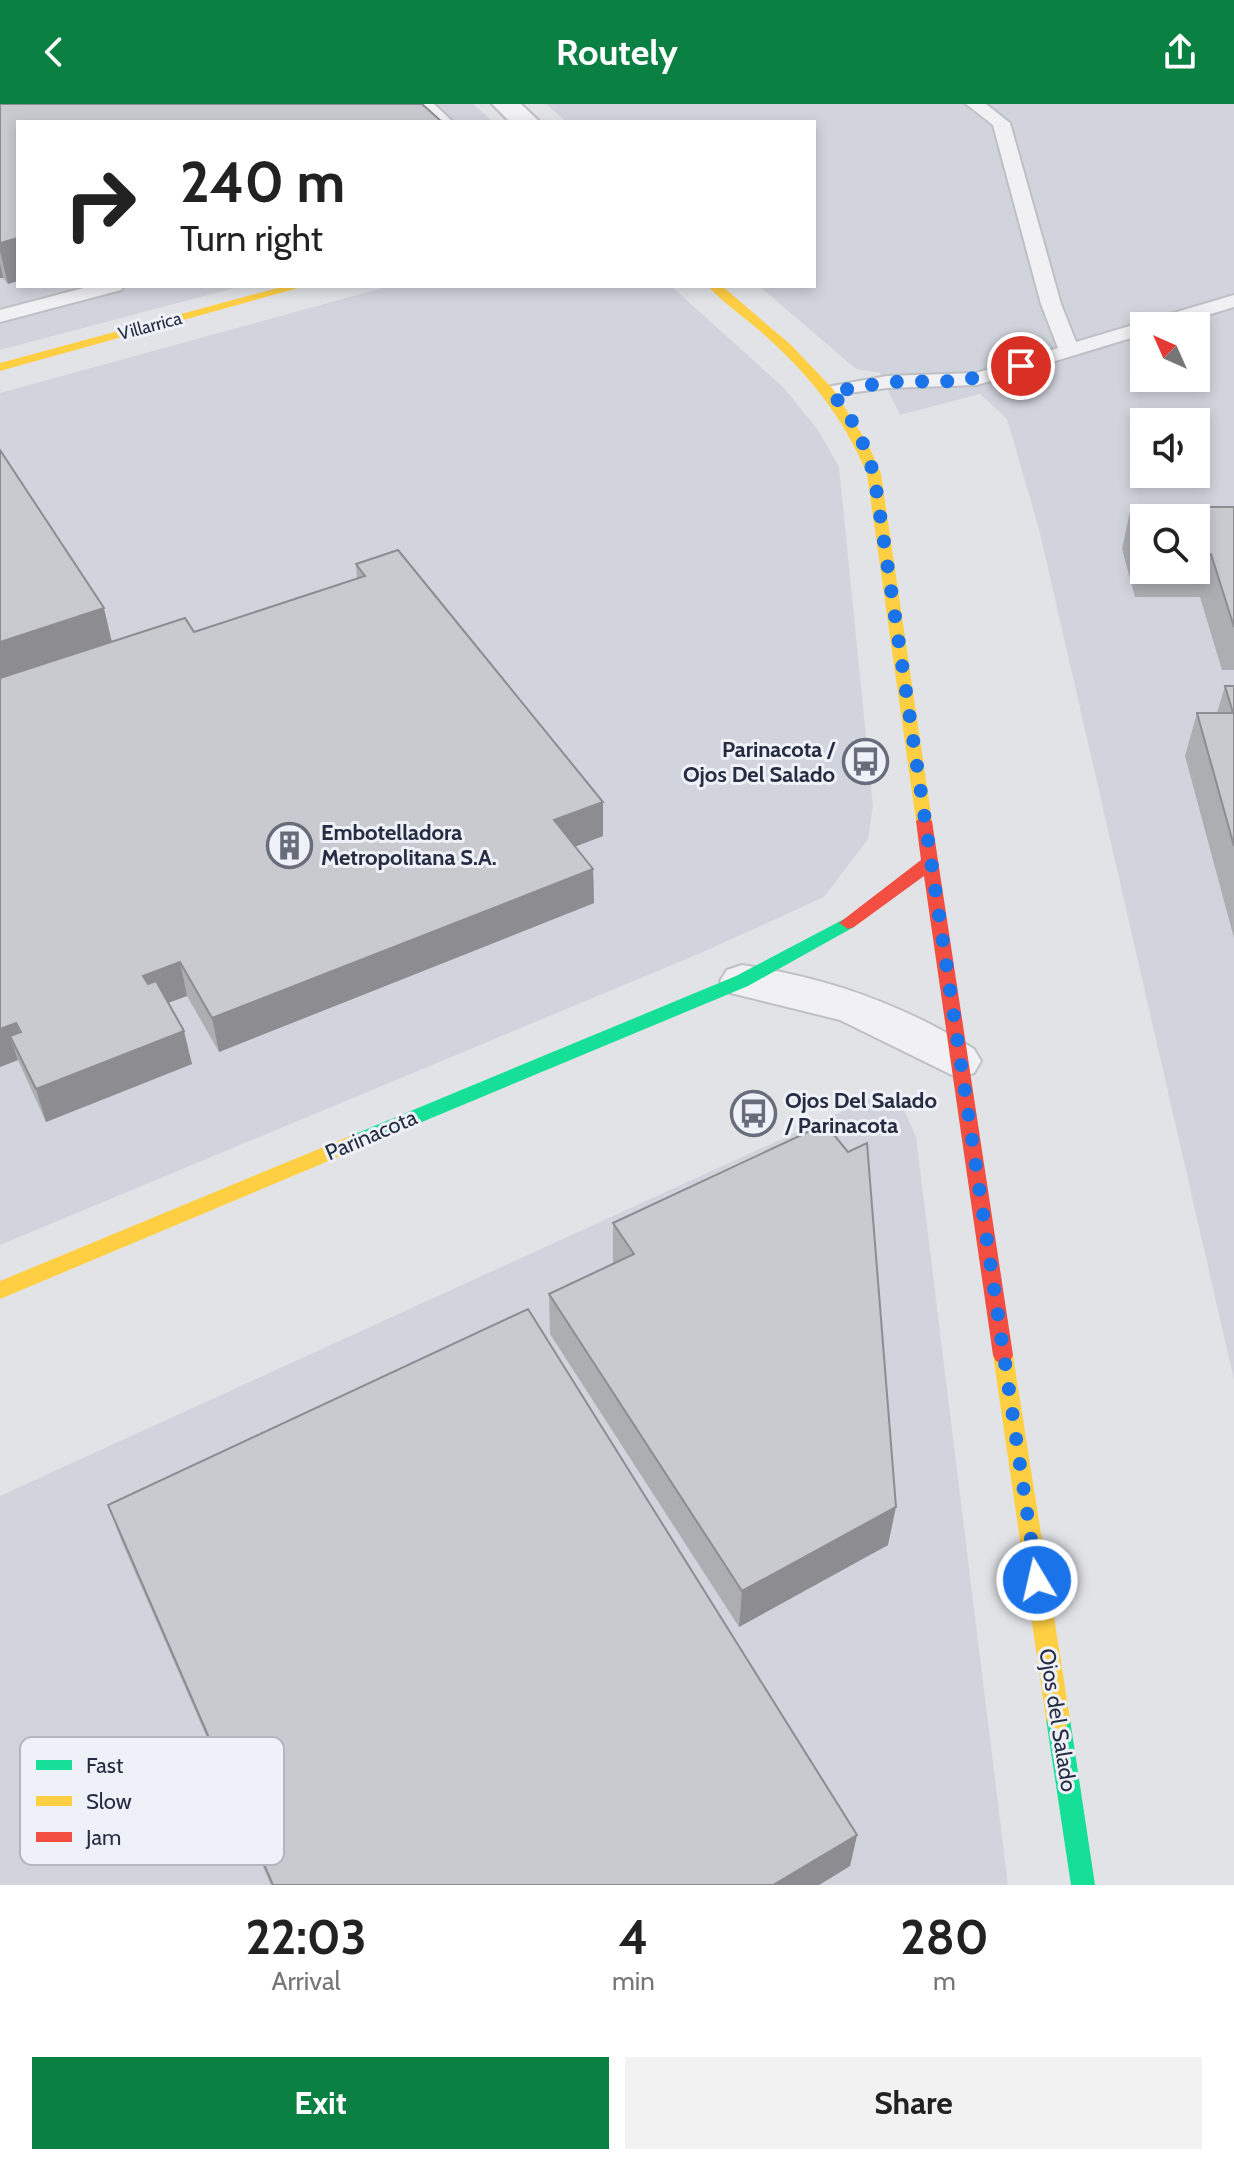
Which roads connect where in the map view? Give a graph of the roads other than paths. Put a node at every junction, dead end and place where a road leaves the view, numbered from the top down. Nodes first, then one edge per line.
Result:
1 (424, 104) edge
2 (505, 104) edge
3 (975, 104) edge
4 (442, 120) edge
5 (524, 120) edge
6 (106, 288) edge
7 (292, 288) edge
8 (716, 288) edge
9 (1234, 301) edge
10 (1197, 312) edge
11 (0, 316) edge
12 (1130, 332) edge
13 (1069, 350) junction
14 (0, 367) edge
15 (832, 392) junction
16 (930, 862) junction
17 (742, 981) junction
18 (958, 1061) junction
19 (0, 1290) edge
20 (1083, 1885) edge

1 - 4 lane
2 - 5 street
3 - 13 lane
6 - 11 lane
7 - 14 street, Villarrica
8 - 15 street, Ojos del Salado
9 - 10 lane
12 - 13 lane
13 - 15 lane
15 - 16 street, Ojos del Salado
16 - 17 street, Parinacota
16 - 18 street, Ojos del Salado
17 - 18 street, Parinacota
17 - 19 street, Parinacota
18 - 20 street, Ojos del Salado

